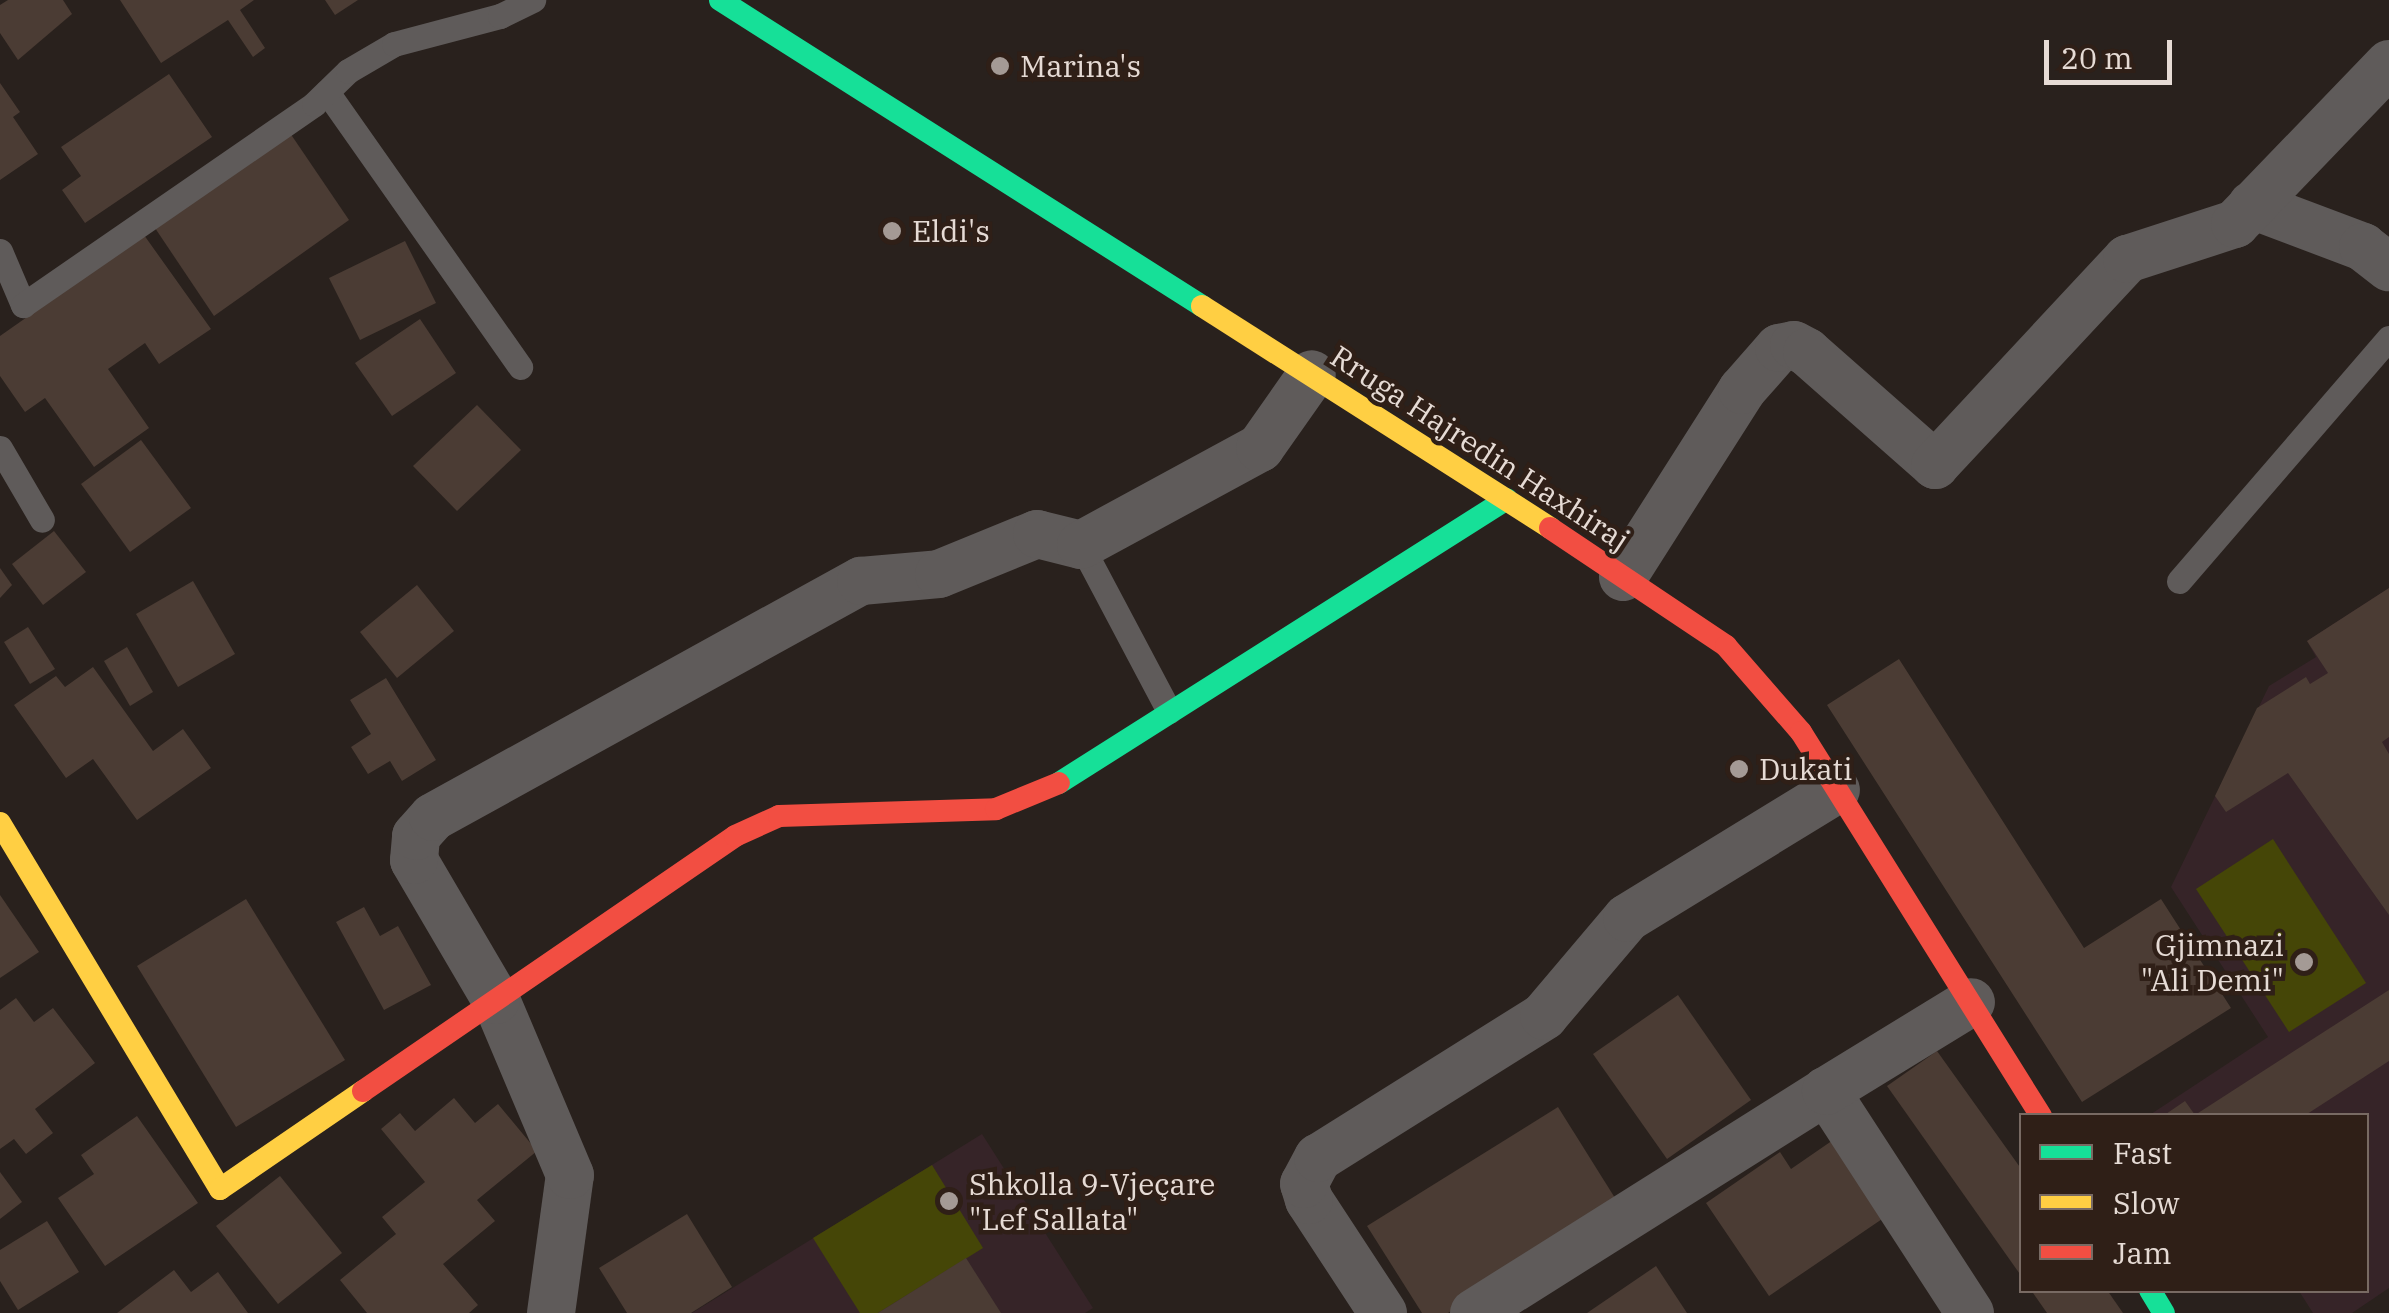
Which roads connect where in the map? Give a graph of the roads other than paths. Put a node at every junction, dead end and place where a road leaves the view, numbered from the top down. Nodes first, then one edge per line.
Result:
1 (533, 0) edge
2 (720, 0) edge
3 (2389, 64) edge
4 (327, 92) junction
5 (2252, 205) junction
6 (0, 251) edge
7 (2389, 267) edge
8 (2389, 338) edge
9 (520, 367) dead end
10 (1312, 374) junction
11 (0, 448) edge
12 (1507, 498) junction
13 (42, 520) dead end
14 (1081, 545) junction
15 (1624, 578) junction
16 (2179, 581) dead end
17 (1169, 711) junction
18 (1836, 790) junction
19 (0, 823) edge
20 (496, 1000) junction
21 (1971, 1002) junction
22 (1826, 1091) junction
23 (2040, 1113) edge
24 (552, 1313) edge
25 (1383, 1313) edge
26 (1474, 1313) edge
27 (1970, 1313) edge

1 - 4 lane
2 - 10 street, Rruga Hajredin Haxhiraj
3 - 5 street
4 - 6 lane
4 - 9 lane
5 - 7 street
5 - 15 street
8 - 16 lane
10 - 12 street, Rruga Hajredin Haxhiraj
10 - 14 street
11 - 13 lane
12 - 15 street, Rruga Hajredin Haxhiraj
12 - 17 street
14 - 17 lane
14 - 20 street
15 - 18 street, Rruga Hajredin Haxhiraj
17 - 20 street
18 - 21 street, Rruga Hajredin Haxhiraj
18 - 25 street
19 - 20 street
20 - 24 street
21 - 22 street
21 - 23 street, Rruga Hajredin Haxhiraj
22 - 26 street
22 - 27 street

